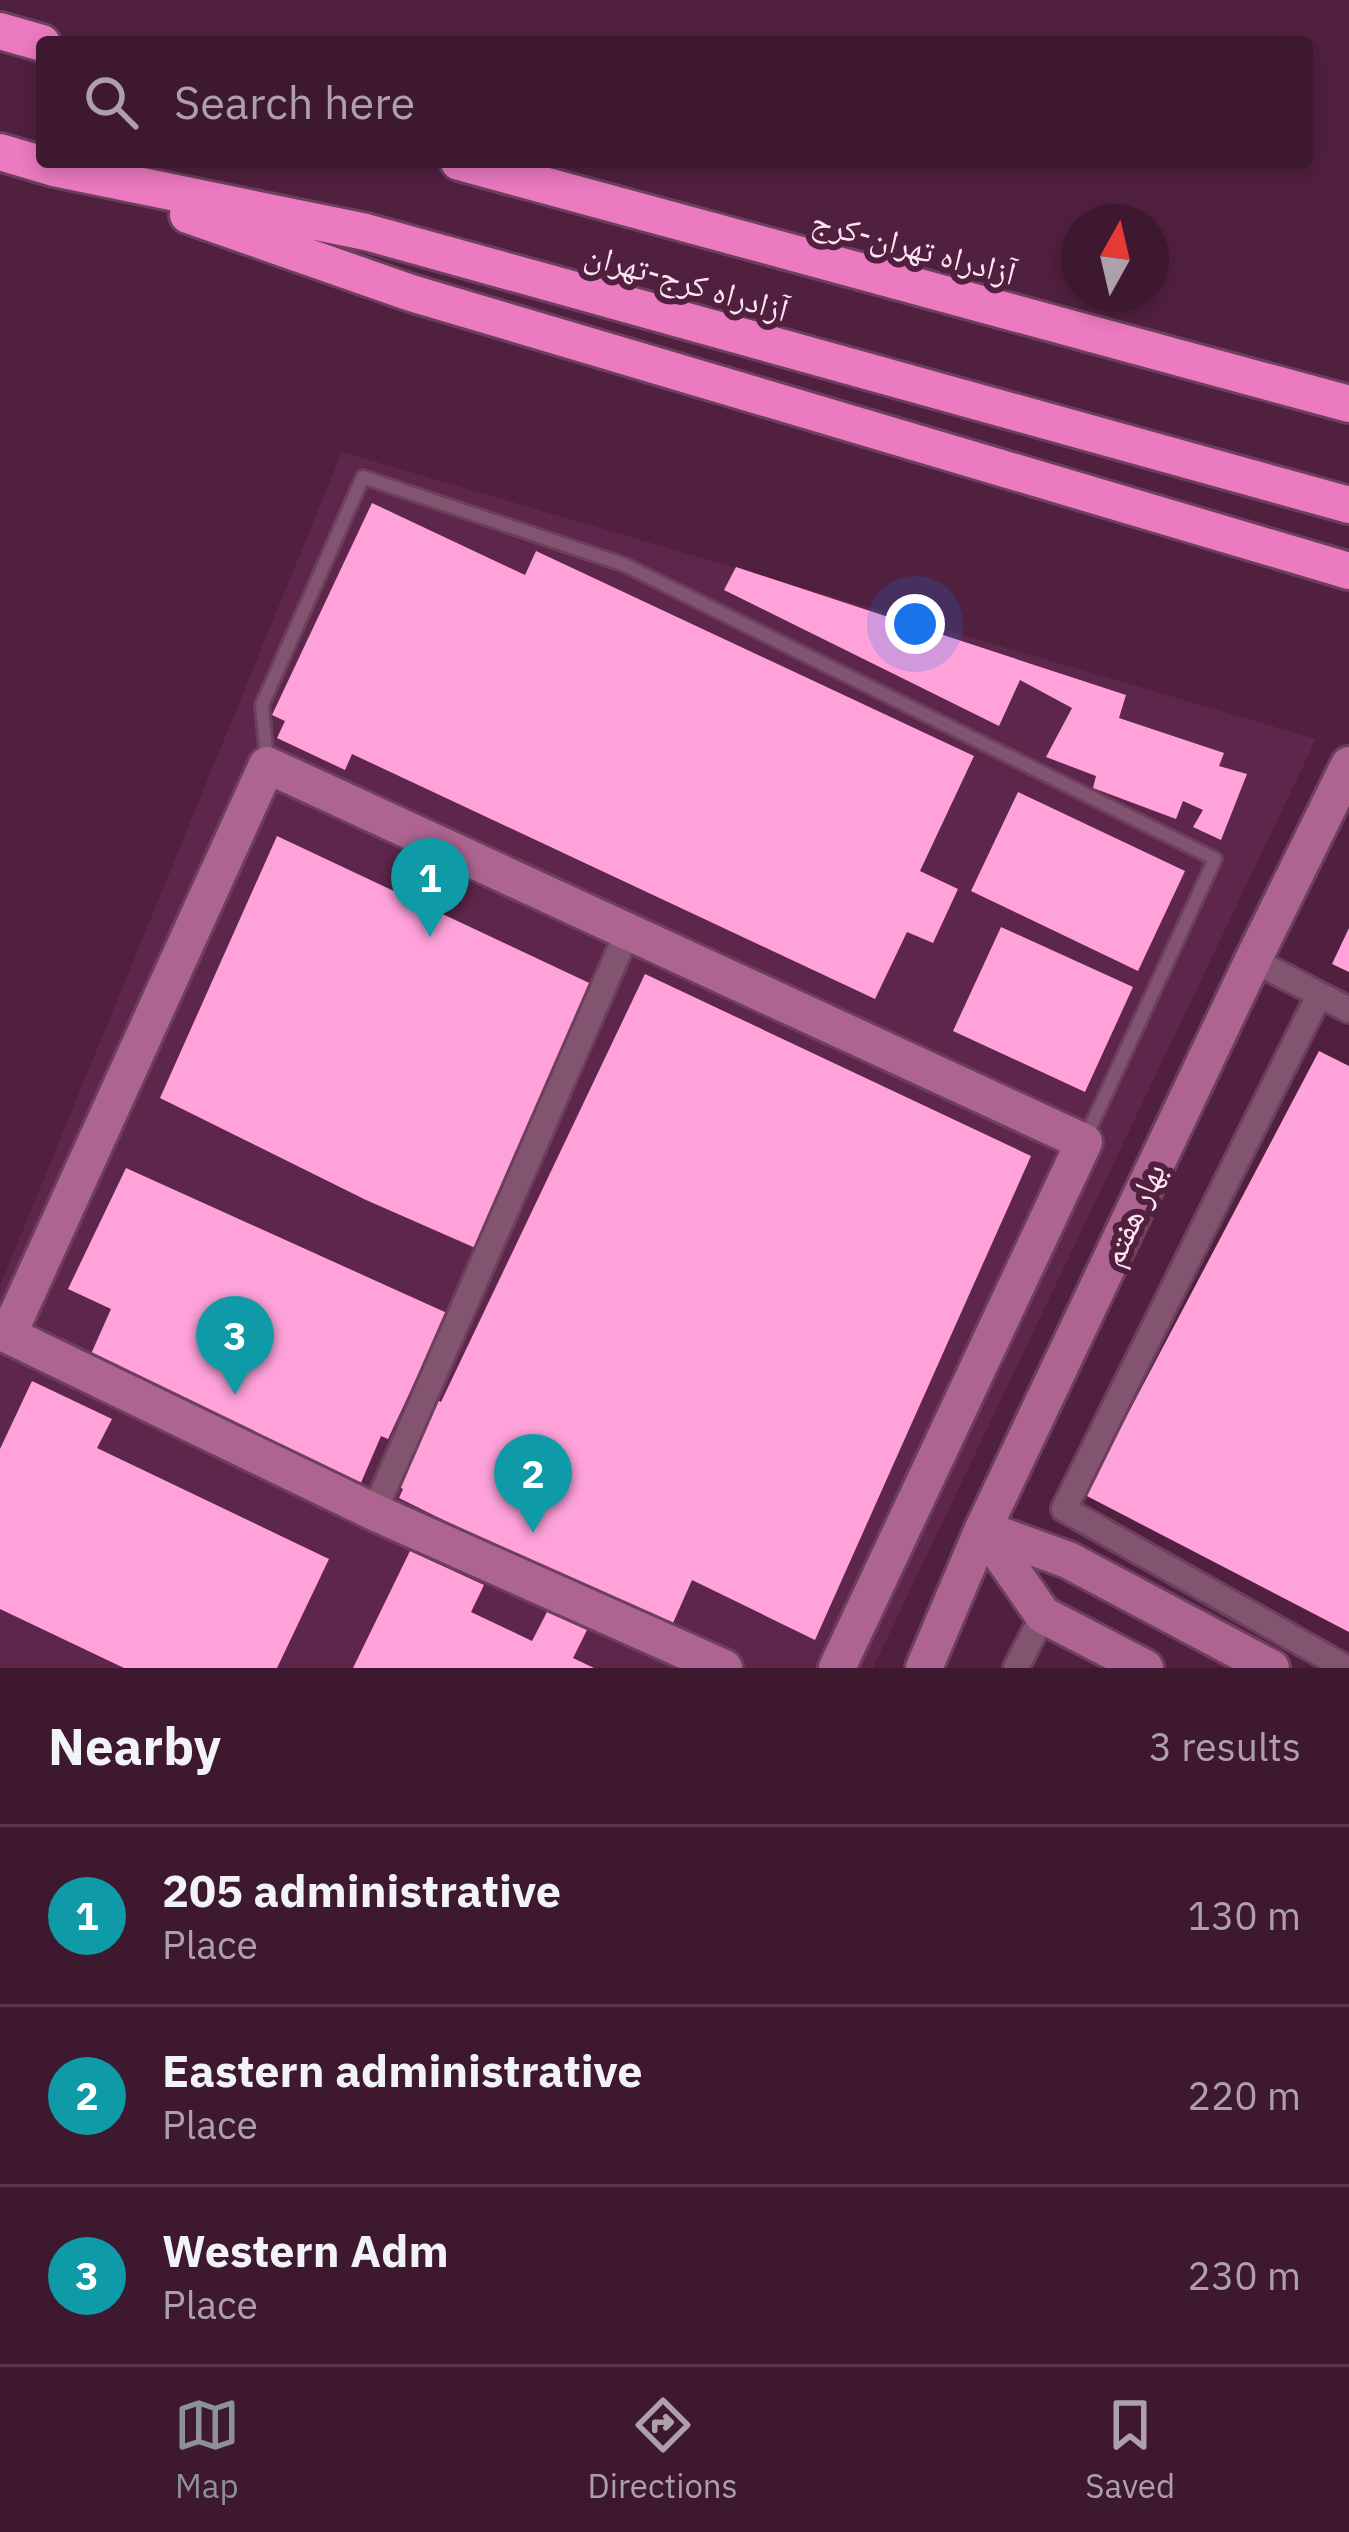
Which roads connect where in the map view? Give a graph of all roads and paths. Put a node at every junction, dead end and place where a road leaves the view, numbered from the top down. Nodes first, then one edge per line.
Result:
1 (0, 32) edge
2 (36, 42) edge
3 (0, 152) edge
4 (36, 163) edge
5 (54, 168) joint
6 (481, 168) edge
7 (1349, 404) edge
8 (1349, 505) edge
9 (1349, 571) edge
10 (267, 765) junction
11 (1349, 765) edge
12 (628, 931) junction
13 (1253, 960) junction
14 (1319, 994) junction
15 (1349, 1010) edge
16 (1084, 1142) junction
17 (4, 1343) edge
18 (374, 1512) junction
19 (983, 1529) junction
20 (1042, 1615) junction
21 (724, 1668) edge
22 (837, 1668) edge
23 (924, 1668) edge
24 (1016, 1668) edge
25 (1145, 1668) edge
26 (1271, 1668) edge
27 (1346, 1668) edge

1 - 2 highway
3 - 4 highway, آزادراه کرج-تهران
5 - 8 highway, آزادراه کرج-تهران
5 - 9 highway
6 - 7 highway, آزادراه تهران-کرج
10 - 12 street
10 - 16 lane
10 - 17 street
11 - 13 street, بهار هفتم
12 - 16 street
12 - 18 street
13 - 14 street
13 - 19 street, بهار هفتم
14 - 15 street
14 - 27 street
16 - 22 street
17 - 18 street
18 - 21 street
19 - 20 street
19 - 23 street, بهار هفتم
19 - 26 street
20 - 24 street
20 - 25 street

